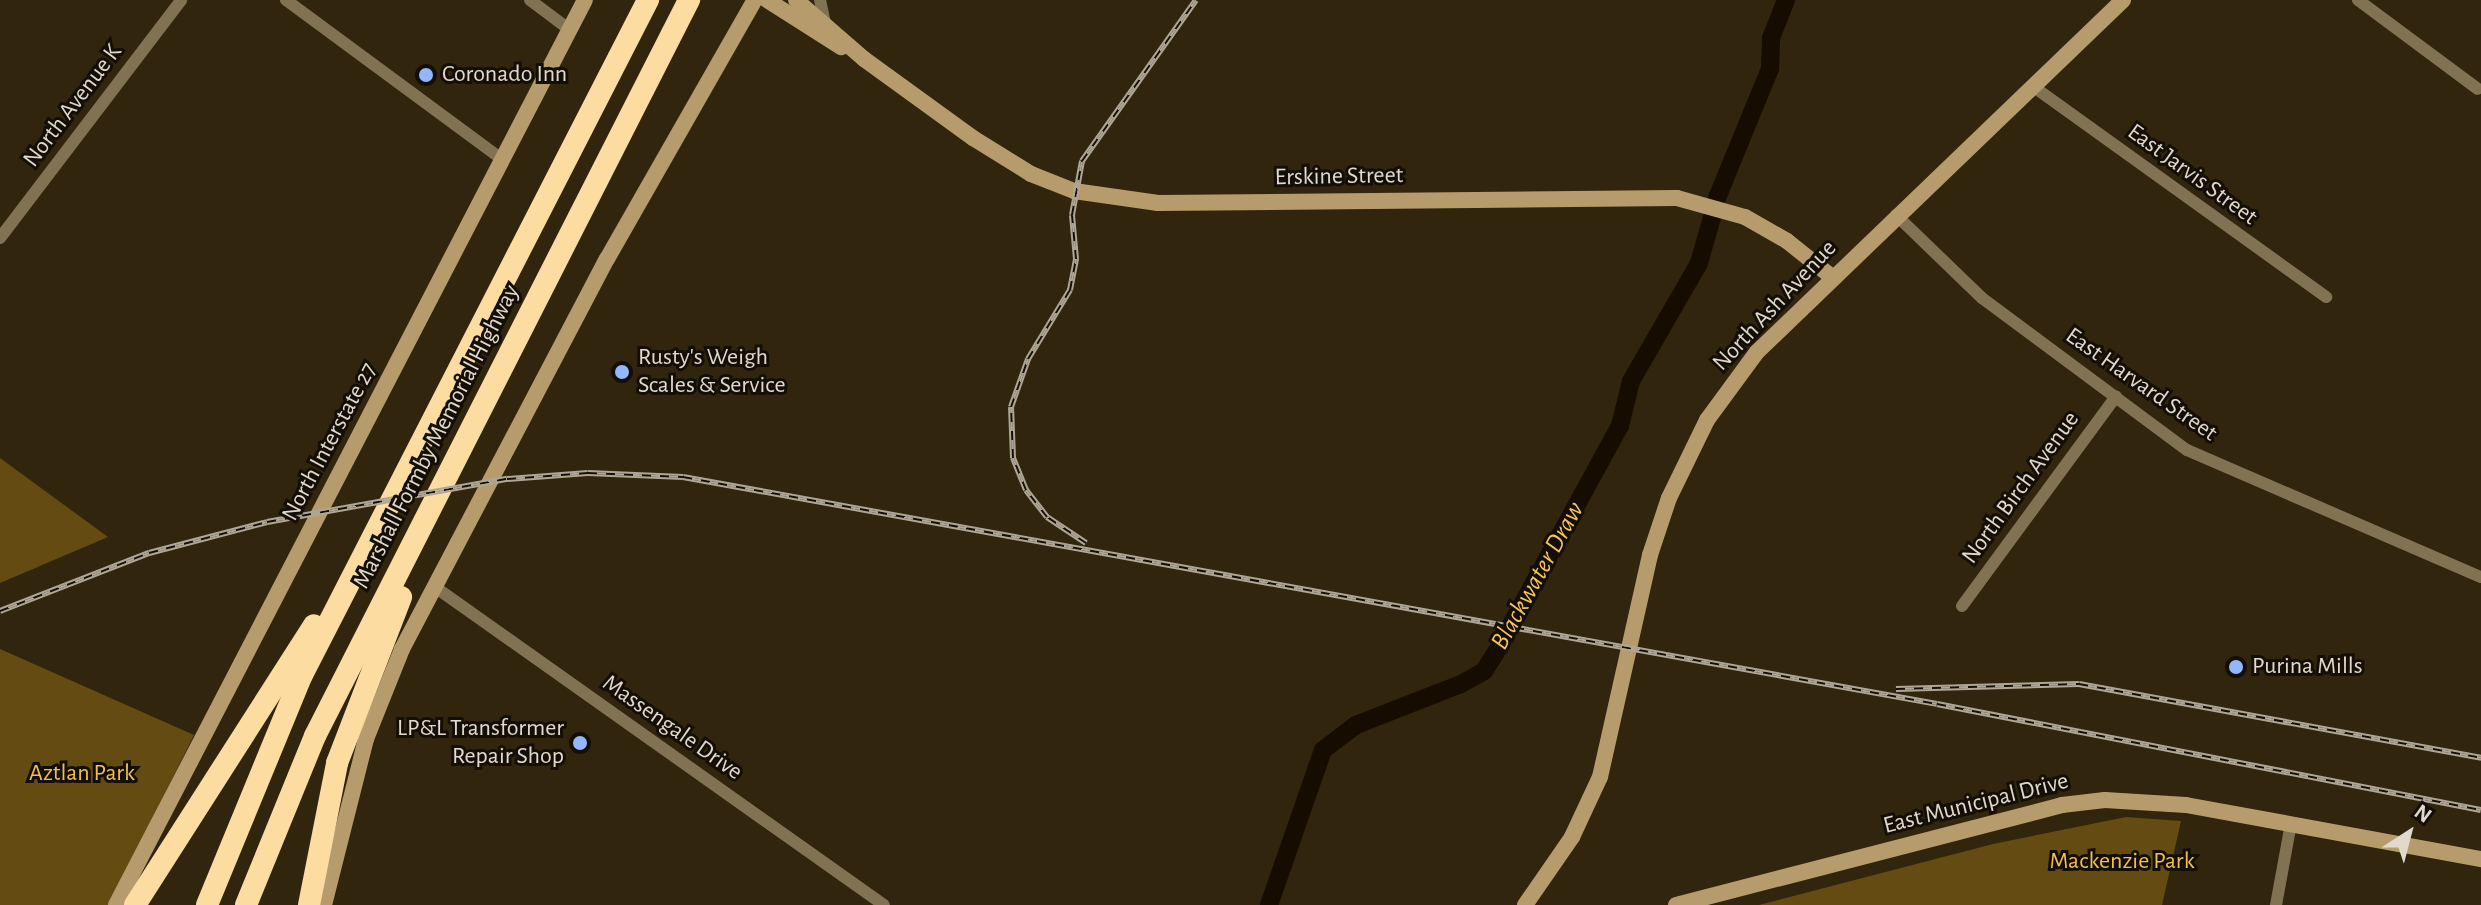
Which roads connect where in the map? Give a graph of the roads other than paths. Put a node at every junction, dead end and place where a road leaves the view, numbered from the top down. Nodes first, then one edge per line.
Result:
1 (181, 0) edge
2 (286, 0) edge
3 (530, 0) edge
4 (585, 0) edge
5 (648, 0) edge
6 (689, 0) edge
7 (755, 0) edge
8 (767, 0) edge
9 (796, 0) edge
10 (820, 0) edge
11 (2123, 0) edge
12 (2358, 0) edge
13 (825, 24) junction
14 (570, 30) junction
15 (864, 59) junction
16 (2034, 87) junction
17 (2478, 89) dead end
18 (503, 160) junction
19 (1896, 215) junction
20 (0, 238) edge
21 (1832, 277) junction
22 (2326, 297) dead end
23 (2116, 396) junction
24 (479, 410) junction
25 (355, 570) junction
26 (2481, 577) edge
27 (435, 587) junction
28 (1962, 606) dead end
29 (2291, 823) junction
30 (2481, 859) edge
31 (116, 905) edge
32 (135, 905) edge
33 (207, 905) edge
34 (246, 905) edge
35 (309, 905) edge
36 (324, 905) edge
37 (884, 905) edge
38 (1525, 905) edge
39 (1676, 905) edge
40 (2276, 905) edge

1 - 20 street, North Avenue K
2 - 18 street
3 - 14 street
4 - 14 street, North Interstate 27
5 - 25 highway, Marshall Formby Memorial Highway
6 - 24 highway, Marshall Formby Memorial Highway
7 - 27 street
8 - 15 street, Erskine Street
9 - 13 street, Erskine Street
10 - 13 street
11 - 16 street, North Ash Avenue
12 - 17 street
13 - 15 street, Erskine Street
14 - 18 street, North Interstate 27
15 - 21 street, Erskine Street
16 - 19 street, North Ash Avenue
16 - 22 street, East Jarvis Street
18 - 31 street, North Interstate 27
19 - 21 street, North Ash Avenue
19 - 23 street, East Harvard Street
21 - 38 street, North Ash Avenue
23 - 26 street, East Harvard Street
23 - 28 street, North Birch Avenue
24 - 34 highway, Marshall Formby Memorial Highway
24 - 35 highway
25 - 32 highway
25 - 33 highway, Marshall Formby Memorial Highway
27 - 36 street
27 - 37 street, Massengale Drive
29 - 30 street, East Municipal Drive
29 - 39 street, East Municipal Drive
29 - 40 street

